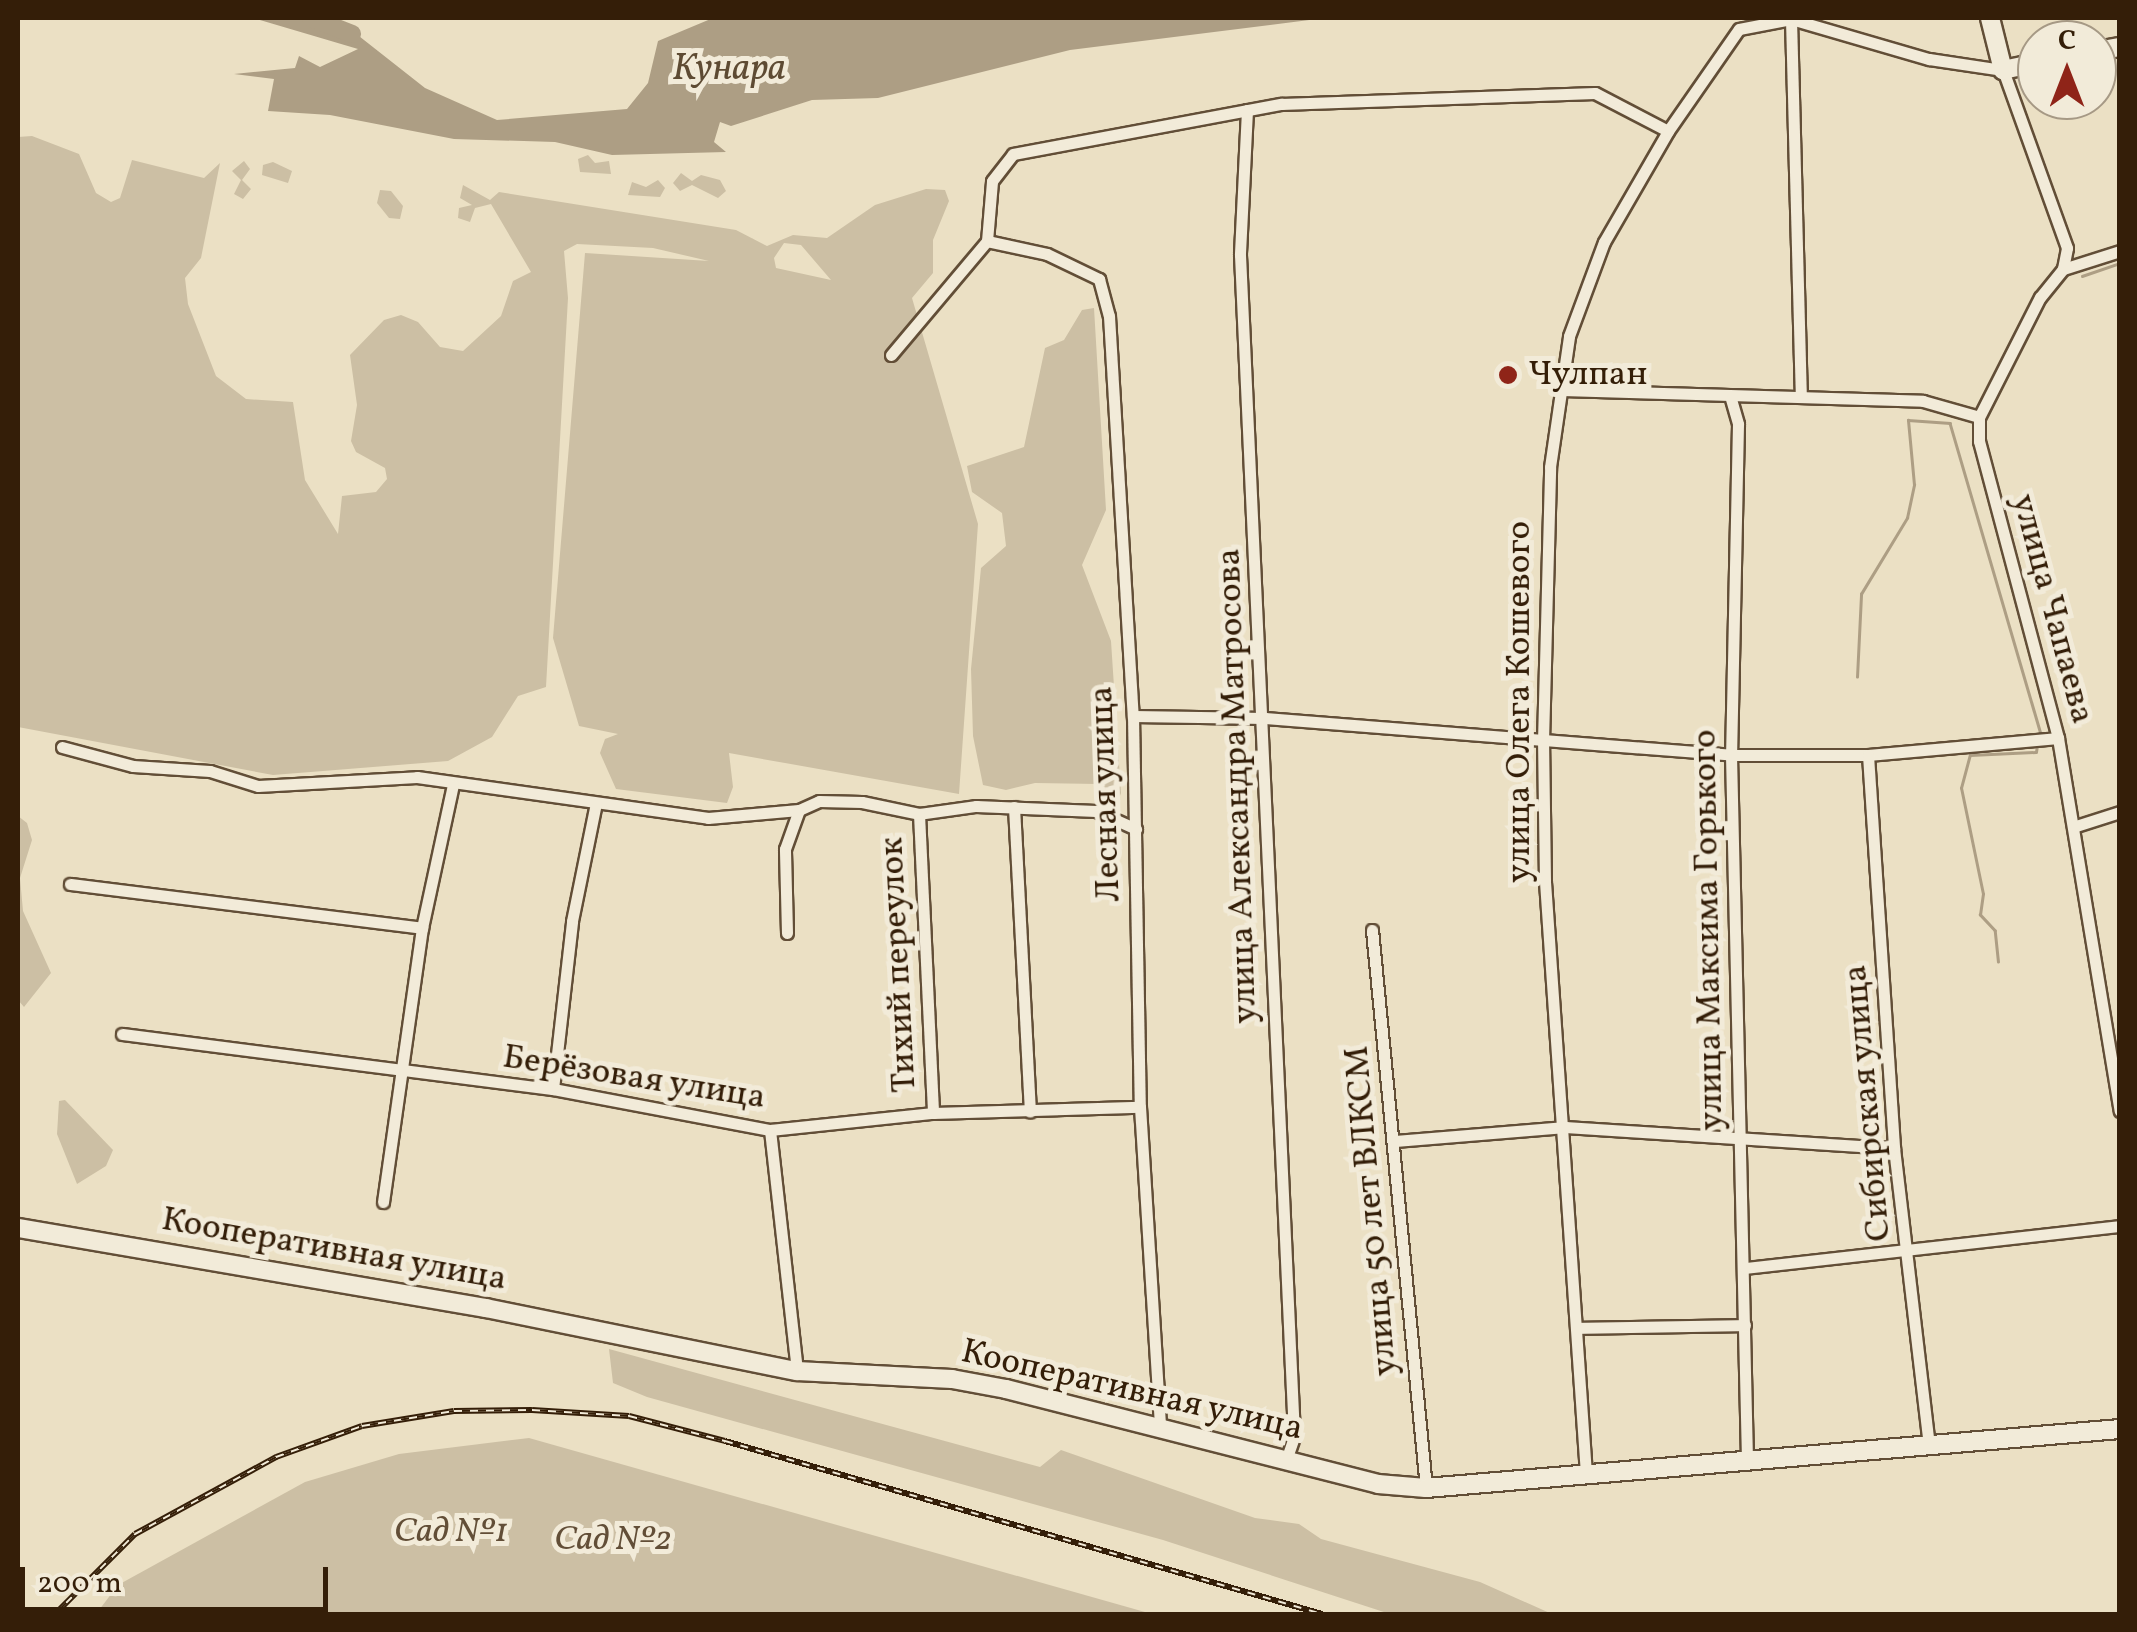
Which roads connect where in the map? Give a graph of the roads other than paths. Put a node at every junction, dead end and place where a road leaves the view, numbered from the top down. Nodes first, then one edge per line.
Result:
1 (1990, 18) edge
2 (1791, 20) edge
3 (2017, 67) edge
4 (2003, 70) junction
5 (1247, 110) junction
6 (1668, 131) junction
7 (987, 240) junction
8 (2120, 252) edge
9 (2064, 269) junction
10 (890, 354) dead end
11 (1562, 390) junction
12 (1801, 397) junction
13 (1731, 400) junction
14 (1979, 418) junction
15 (1132, 716) junction
16 (1265, 718) junction
17 (2058, 738) junction
18 (1543, 741) junction
19 (62, 748) dead end
20 (1731, 755) junction
21 (1868, 755) junction
22 (453, 784) junction
23 (596, 804) junction
24 (1014, 807) junction
25 (800, 810) junction
26 (2120, 812) edge
27 (919, 814) junction
28 (2076, 826) junction
29 (1136, 829) junction
30 (70, 884) dead end
31 (422, 928) junction
32 (1372, 930) dead end
33 (787, 932) dead end
34 (122, 1034) dead end
35 (400, 1070) junction
36 (553, 1088) junction
37 (1140, 1108) junction
38 (2120, 1111) edge
39 (1030, 1112) junction
40 (933, 1113) junction
41 (1566, 1127) junction
42 (770, 1130) junction
43 (1740, 1138) junction
44 (1395, 1141) junction
45 (1894, 1148) junction
46 (382, 1202) dead end
47 (2120, 1226) edge
48 (18, 1228) edge
49 (1907, 1253) junction
50 (1745, 1268) junction
51 (1745, 1324) junction
52 (1576, 1328) junction
53 (797, 1371) junction
54 (1160, 1428) junction
55 (2120, 1429) edge
56 (1929, 1445) junction
57 (1286, 1460) junction
58 (1748, 1460) junction
59 (1586, 1474) junction
60 (1426, 1488) junction

1 - 4 main road
2 - 4 street
2 - 6 street, улица Олега Кошевого
2 - 12 street
3 - 4 main road
4 - 9 street
5 - 6 street
5 - 7 street
5 - 16 street, улица Александра Матросова
6 - 11 street, улица Олега Кошевого
7 - 10 street
7 - 15 street, Лесная улица
8 - 9 street
9 - 14 street
11 - 13 street
11 - 18 street, улица Олега Кошевого
12 - 13 street
12 - 14 street
13 - 20 street, улица Максима Горького
14 - 17 street, улица Чапаева
15 - 16 street
15 - 29 street, Лесная улица
16 - 18 street
16 - 57 street, улица Александра Матросова
17 - 21 street
17 - 28 street, улица Чапаева
18 - 20 street
18 - 41 street, улица Олега Кошевого
19 - 22 street
20 - 21 street
20 - 43 street, улица Максима Горького
21 - 45 street, Сибирская улица
22 - 23 street
22 - 31 street
23 - 25 street
23 - 36 street
24 - 27 street
24 - 29 street
24 - 39 street
25 - 27 street
25 - 33 street
26 - 28 street
27 - 40 street, Тихий переулок
28 - 38 street, улица Чапаева
29 - 37 street, Лесная улица
30 - 31 street
31 - 35 street
32 - 44 street, улица 50 лет ВЛКСМ
34 - 35 street, Берёзовая улица
35 - 36 street, Берёзовая улица
35 - 46 street
36 - 42 street, Берёзовая улица
37 - 39 street, Берёзовая улица
37 - 54 street, Лесная улица
39 - 40 street, Берёзовая улица
40 - 42 street, Берёзовая улица
41 - 43 street
41 - 44 street
41 - 52 street, улица Олега Кошевого
42 - 53 street
43 - 45 street
43 - 50 street, улица Максима Горького
44 - 60 street, улица 50 лет ВЛКСМ
45 - 49 street, Сибирская улица
47 - 49 street
48 - 53 main road, Кооперативная улица
49 - 50 street
49 - 56 street, Сибирская улица
50 - 51 street, улица Максима Горького
51 - 52 street
51 - 58 street, улица Максима Горького
52 - 59 street, улица Олега Кошевого
53 - 54 main road, Кооперативная улица
54 - 57 main road, Кооперативная улица
55 - 56 main road, Кооперативная улица
56 - 58 main road, Кооперативная улица
57 - 60 main road, Кооперативная улица
58 - 59 main road, Кооперативная улица
59 - 60 main road, Кооперативная улица

